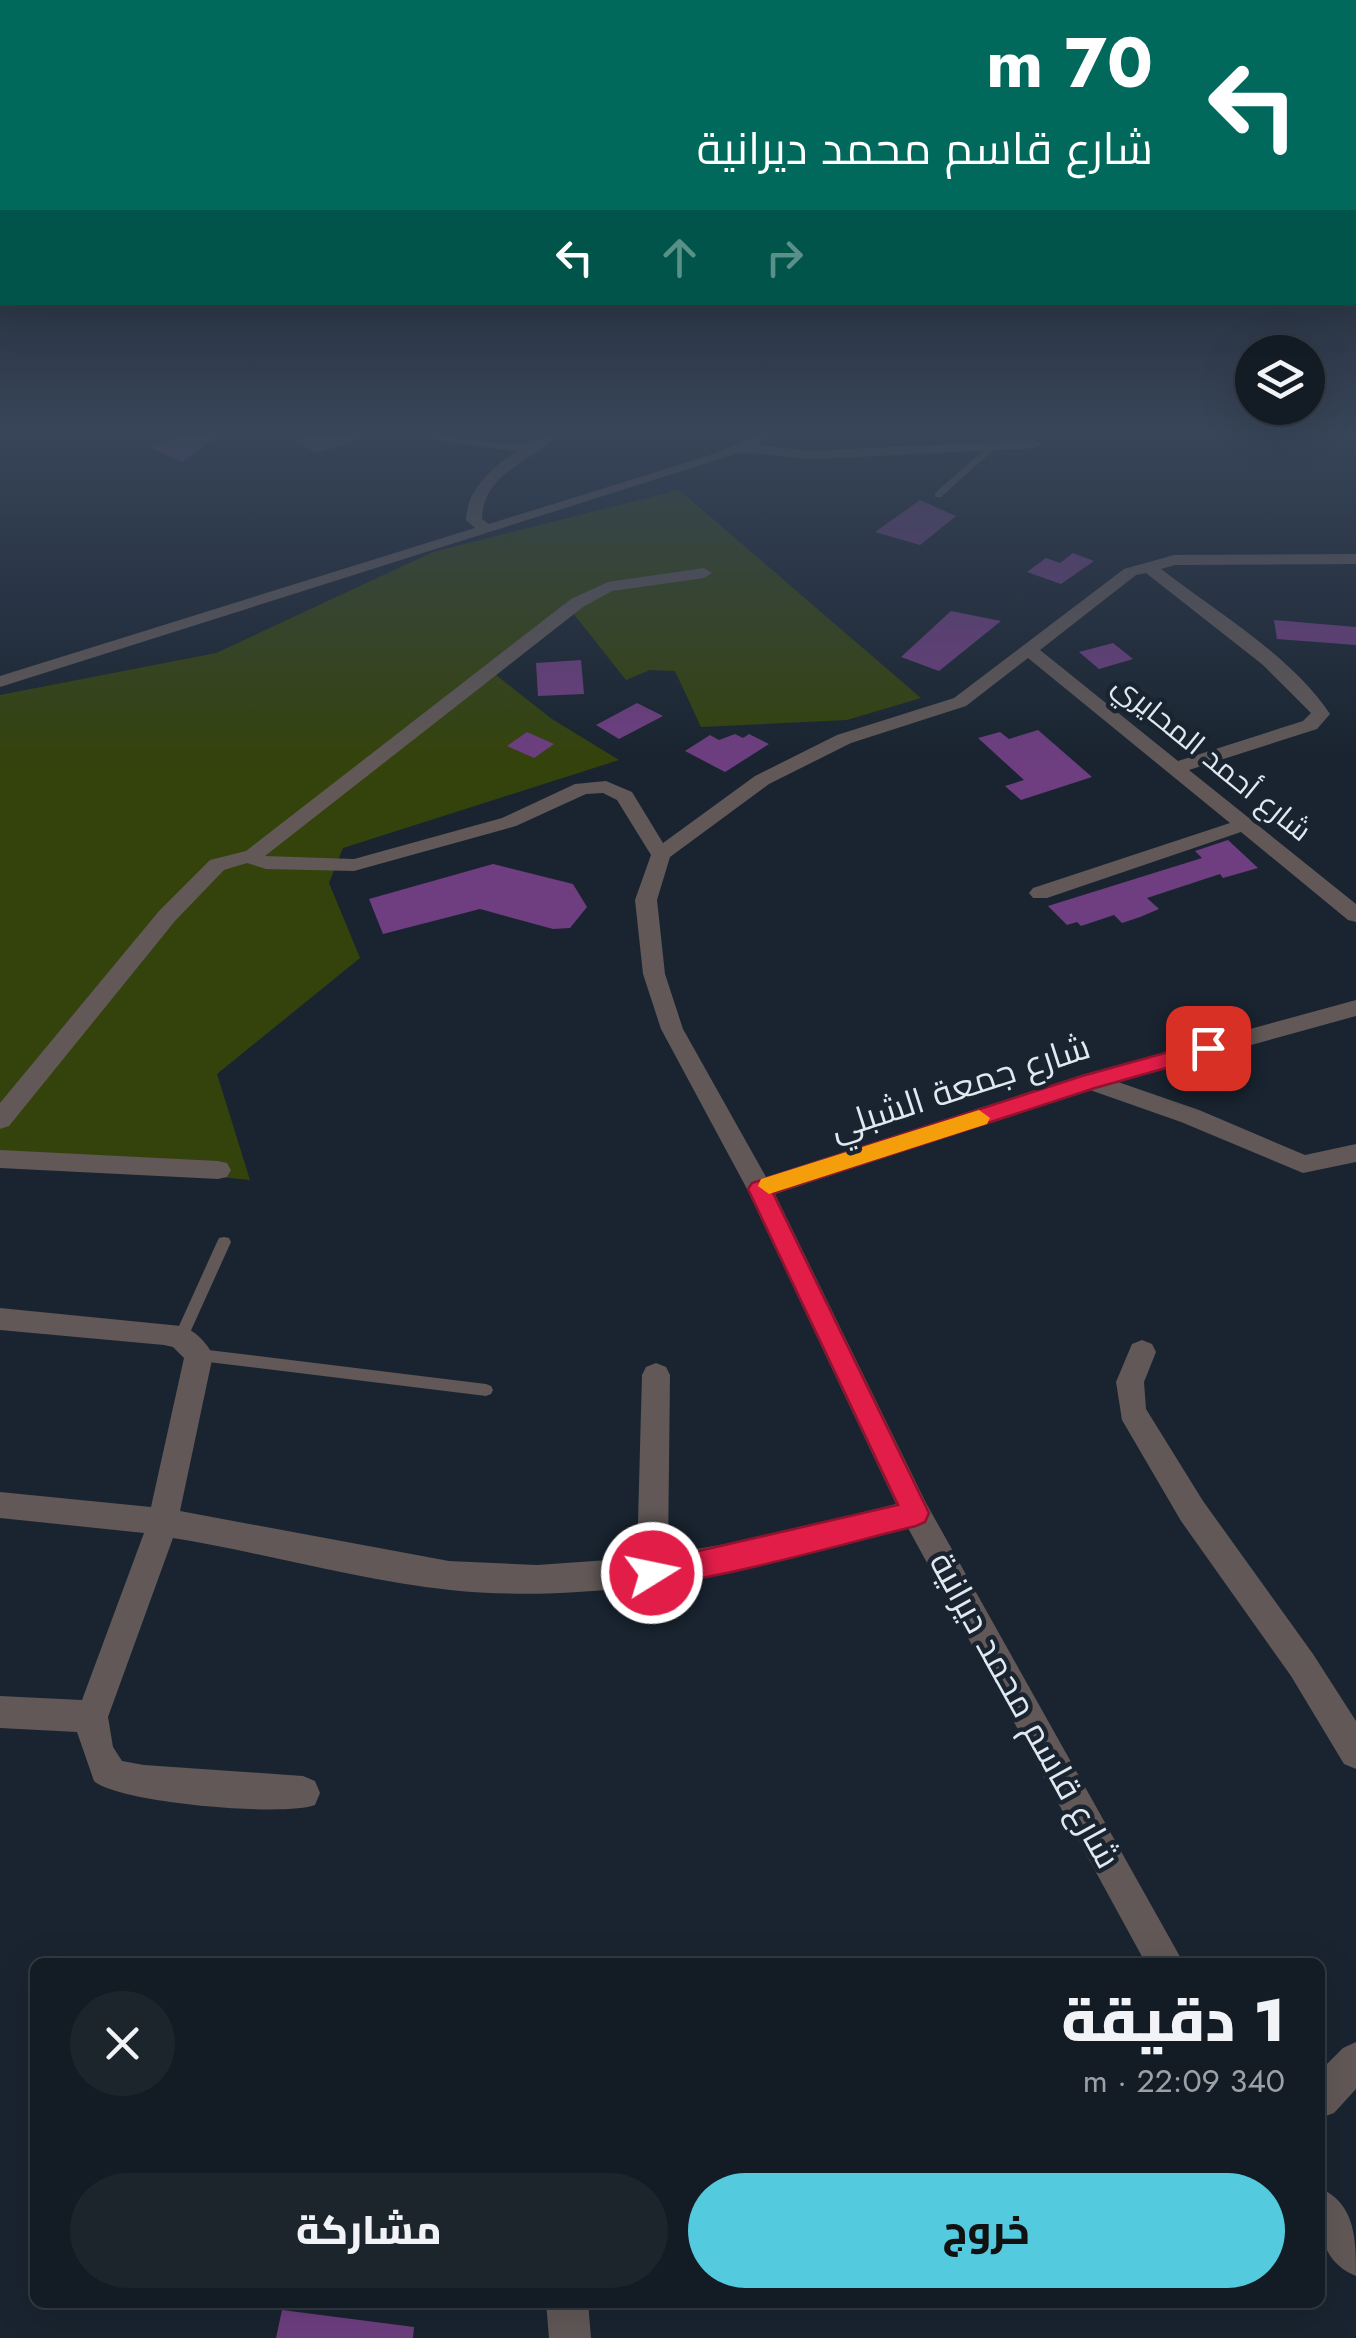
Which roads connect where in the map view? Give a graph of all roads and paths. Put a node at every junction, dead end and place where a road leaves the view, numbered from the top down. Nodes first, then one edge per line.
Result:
1 (443, 542) edge
2 (1356, 559) edge
3 (1146, 565) junction
4 (704, 573) dead end
5 (1028, 649) junction
6 (0, 682) edge
7 (1177, 767) junction
8 (1246, 824) junction
9 (661, 854) junction
10 (253, 855) junction
11 (1040, 893) dead end
12 (1356, 915) edge
13 (1356, 1008) edge
14 (1090, 1082) junction
15 (0, 1120) edge
16 (1356, 1154) edge
17 (0, 1159) edge
18 (218, 1170) dead end
19 (760, 1189) junction
20 (224, 1242) dead end
21 (0, 1319) edge
22 (190, 1346) junction
23 (1142, 1352) dead end
24 (656, 1375) dead end
25 (486, 1390) dead end
26 (0, 1505) edge
27 (916, 1513) junction
28 (163, 1523) junction
29 (652, 1573) junction
30 (0, 1712) edge
31 (92, 1716) junction
32 (1356, 1752) edge
33 (303, 1793) dead end
34 (1162, 1958) edge
35 (1356, 2062) edge
36 (1325, 2094) edge
37 (1325, 2215) edge
38 (1356, 2256) edge
39 (568, 2308) edge
40 (570, 2338) edge

1 - 6 street
2 - 3 street
3 - 5 street
3 - 7 street
4 - 10 street
5 - 7 street, شارع أحمد المحايري
5 - 9 street
7 - 8 street, شارع أحمد المحايري
8 - 11 street
8 - 12 street, شارع أحمد المحايري
9 - 10 street
9 - 19 street, شارع قاسم محمد ديرانية
10 - 15 street
13 - 14 street, شارع جمعة الشبلي
14 - 16 street
14 - 19 street, شارع جمعة الشبلي
17 - 18 street
19 - 27 street, شارع قاسم محمد ديرانية
20 - 22 lane
21 - 22 street
22 - 25 lane
22 - 28 street
23 - 32 street
24 - 29 street
26 - 28 street
27 - 29 street
27 - 34 street, شارع قاسم محمد ديرانية
28 - 29 street
28 - 31 street
30 - 31 street
31 - 33 street
35 - 36 street
37 - 38 street
39 - 40 street

